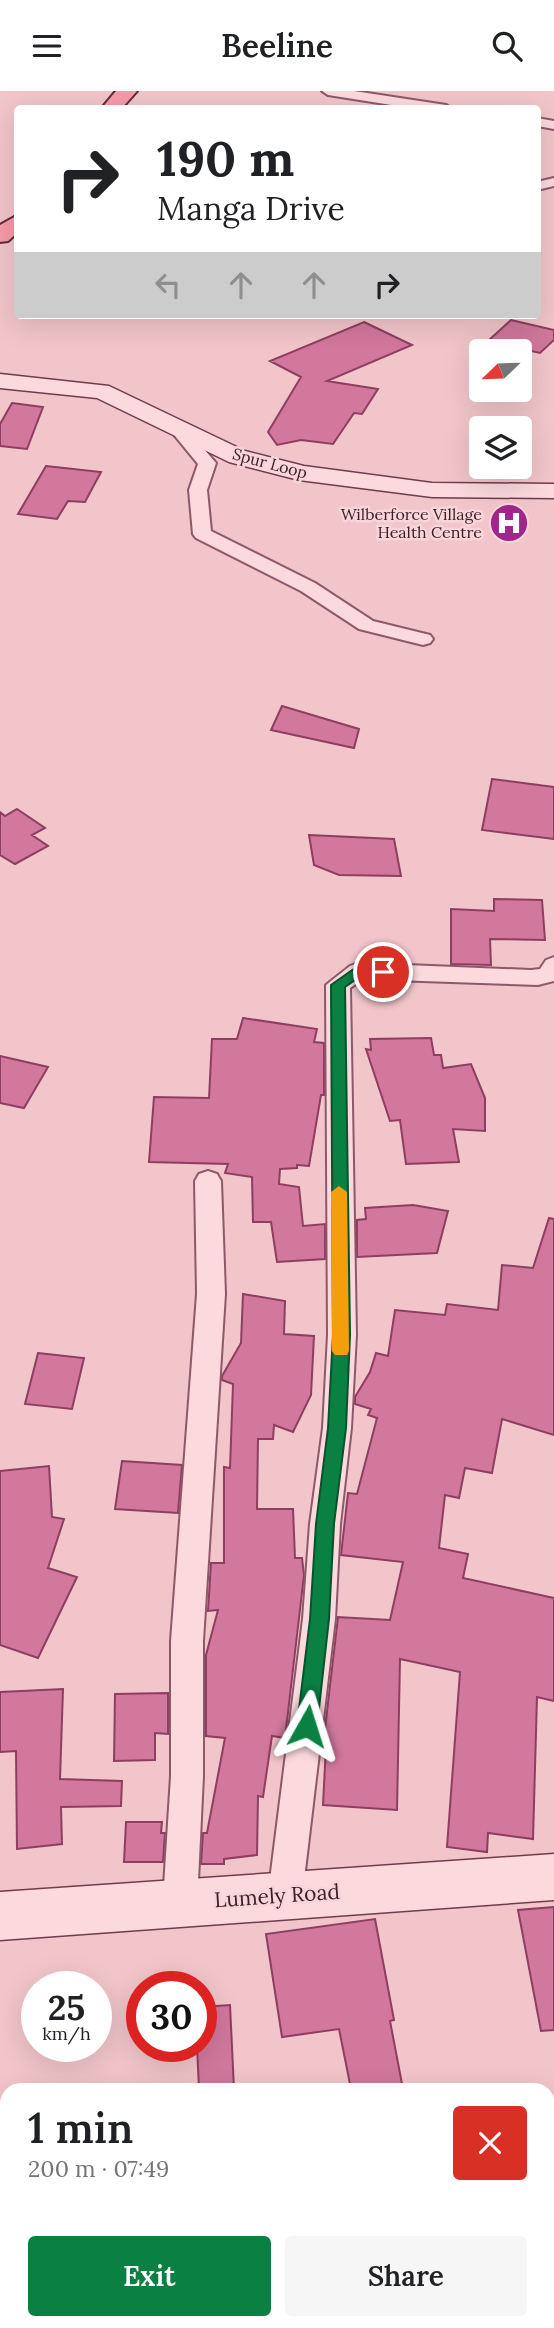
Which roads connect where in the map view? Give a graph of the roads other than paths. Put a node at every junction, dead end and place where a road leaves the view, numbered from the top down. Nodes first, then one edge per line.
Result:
1 (127, 91) edge
2 (146, 91) edge
3 (328, 91) edge
4 (114, 105) edge
5 (134, 105) edge
6 (420, 105) edge
7 (0, 381) edge
8 (174, 425) junction
9 (554, 491) edge
10 (423, 639) dead end
11 (554, 965) edge
12 (208, 1181) dead end
13 (554, 1877) edge
14 (285, 1896) junction
15 (180, 1902) junction
16 (0, 1916) edge

1 - 4 main road
2 - 5 main road
3 - 6 street
7 - 8 street, Spur Loop
8 - 9 street, Spur Loop
8 - 10 street
11 - 14 street
12 - 15 street
13 - 14 street, Lumely Road
14 - 15 street, Lumely Road
15 - 16 street, Lumely Road

